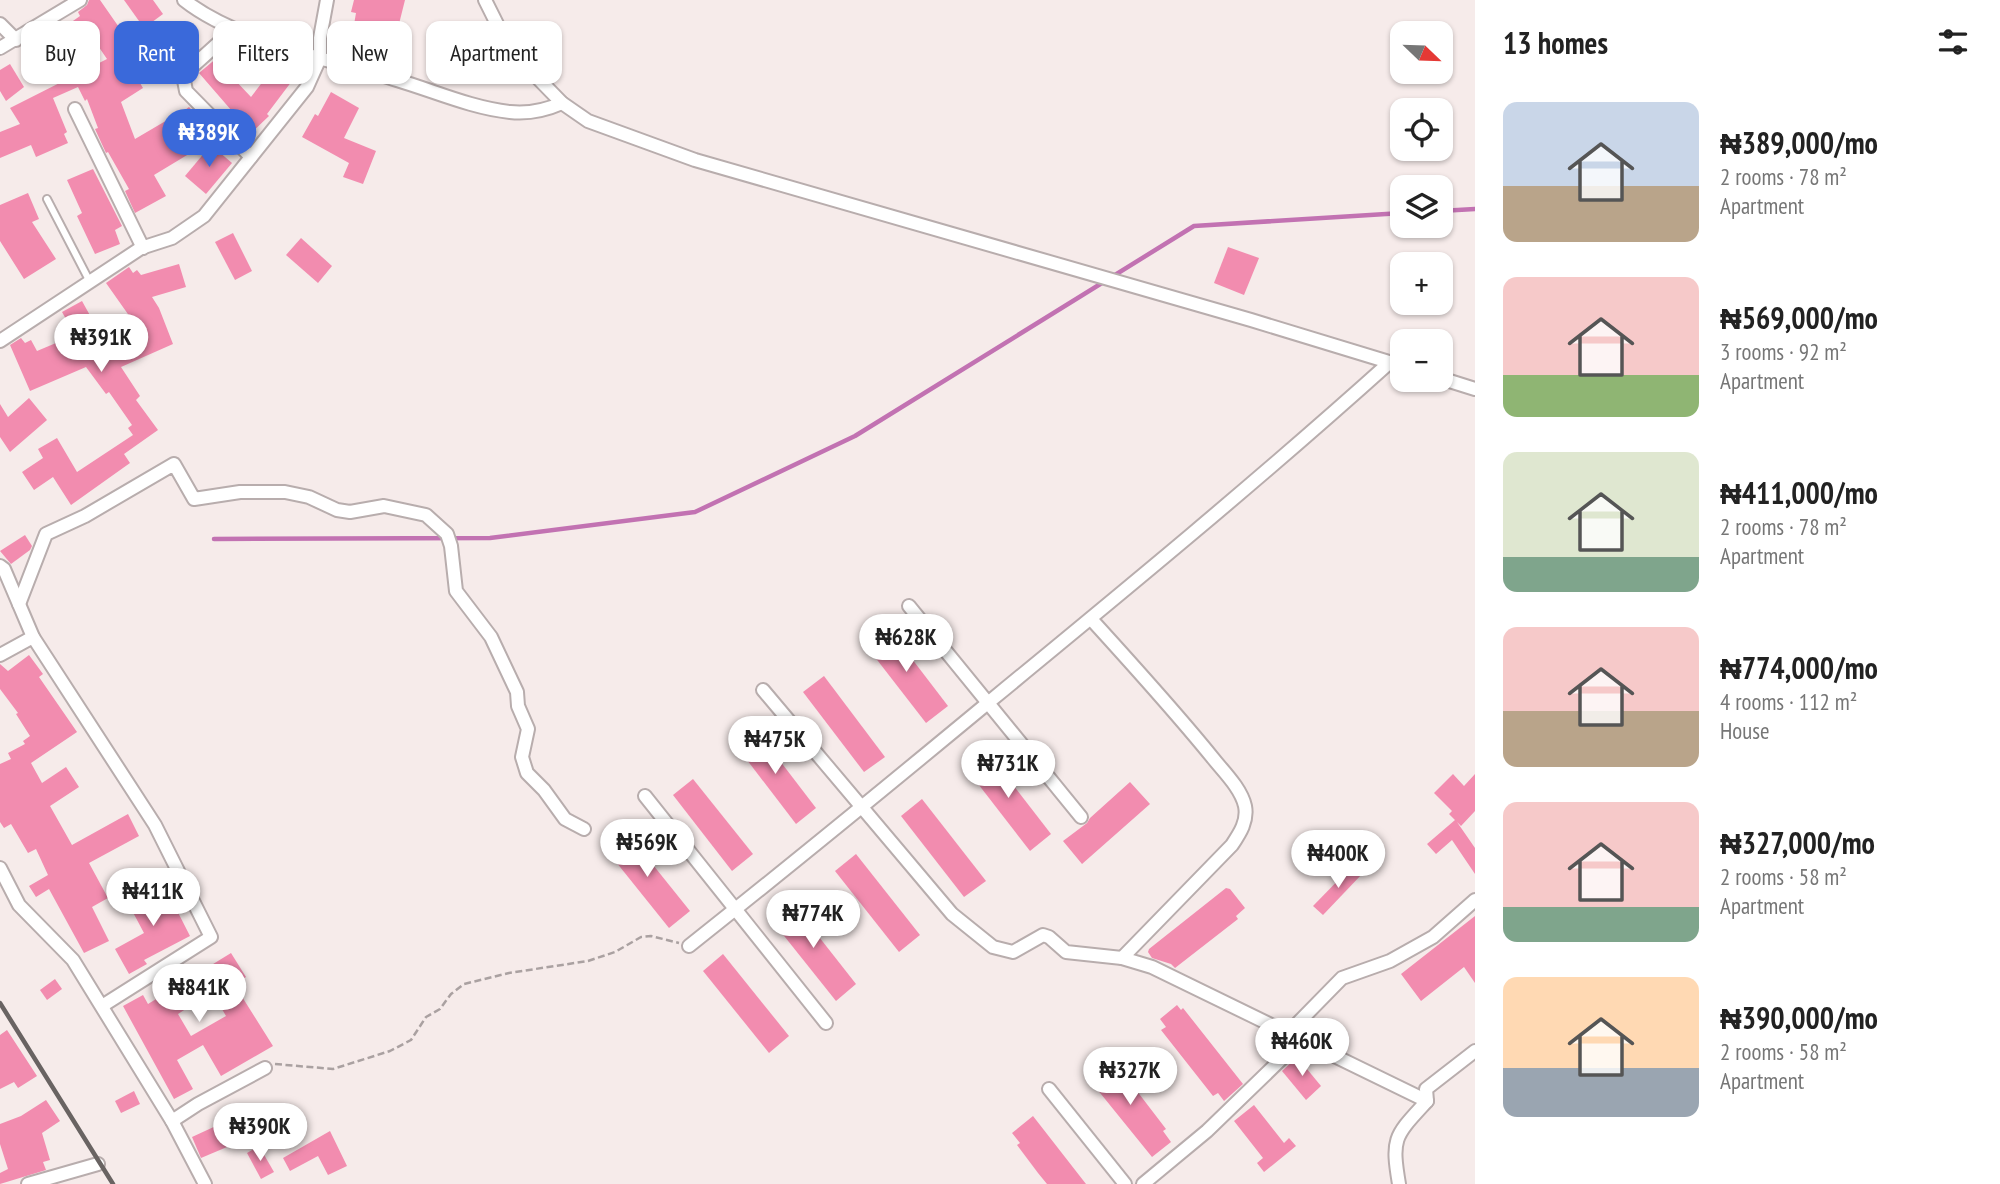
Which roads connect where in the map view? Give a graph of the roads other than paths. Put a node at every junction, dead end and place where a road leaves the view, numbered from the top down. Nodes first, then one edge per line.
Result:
1 (79, 0) edge
2 (184, 0) edge
3 (327, 0) edge
4 (485, 0) edge
5 (213, 21) edge
6 (0, 24) edge
7 (16, 40) junction
8 (0, 48) edge
9 (213, 48) edge
10 (313, 56) edge
11 (320, 58) junction
12 (552, 93) junction
13 (562, 103) junction
14 (75, 110) dead end
15 (545, 110) junction
16 (251, 157) junction
17 (47, 199) dead end
18 (143, 248) junction
19 (89, 280) junction
20 (0, 341) edge
21 (1390, 362) edge
22 (1390, 369) edge
23 (1453, 382) edge
24 (1475, 389) edge
25 (0, 566) edge
26 (19, 604) junction
27 (909, 607) dead end
28 (1091, 619) junction
29 (33, 637) junction
30 (0, 655) edge
31 (763, 690) dead end
32 (988, 703) junction
33 (645, 796) dead end
34 (862, 808) junction
35 (1081, 817) dead end
36 (584, 829) dead end
37 (0, 868) edge
38 (1475, 900) edge
39 (734, 910) junction
40 (689, 946) road end
41 (1122, 958) junction
42 (102, 1006) junction
43 (826, 1023) dead end
44 (1301, 1040) junction
45 (1475, 1051) edge
46 (265, 1068) road end
47 (1049, 1089) dead end
48 (1427, 1101) junction
49 (173, 1121) junction
50 (98, 1164) dead end
51 (28, 1184) edge
52 (205, 1184) edge
53 (1125, 1184) edge
54 (1143, 1184) edge
55 (1399, 1184) edge

1 - 7 street
2 - 5 street
3 - 11 street
4 - 12 street
6 - 7 street
7 - 8 street
9 - 16 street
10 - 11 street
11 - 15 street
11 - 16 street
12 - 13 street
12 - 15 street
13 - 15 street
13 - 21 street
14 - 18 street
16 - 18 street
17 - 19 lane
18 - 19 street
19 - 20 street
22 - 28 street
23 - 24 street
25 - 26 street
26 - 29 street
26 - 36 street
27 - 32 street
28 - 32 street
28 - 41 street
29 - 30 street
29 - 42 street
31 - 34 street
32 - 34 street
32 - 35 street
33 - 39 street
34 - 39 street
34 - 41 street
37 - 42 street
38 - 44 street
39 - 40 street
39 - 43 street
41 - 44 street
42 - 49 street
44 - 48 street
44 - 54 street
45 - 48 street
46 - 49 street
47 - 53 street
48 - 55 street
49 - 52 street
50 - 51 street

